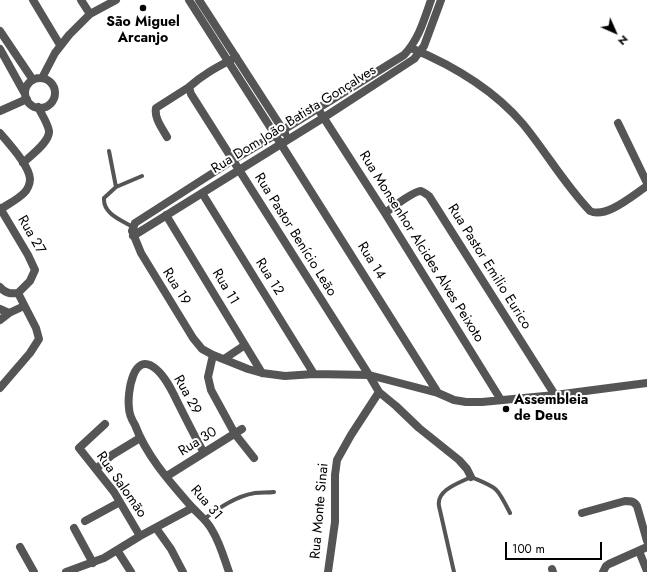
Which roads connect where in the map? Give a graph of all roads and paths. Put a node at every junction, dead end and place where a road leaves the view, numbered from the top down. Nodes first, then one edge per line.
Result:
1 (33, 0) edge
2 (81, 0) edge
3 (116, 0) edge
4 (189, 0) edge
5 (199, 0) edge
6 (432, 0) edge
7 (440, 0) edge
8 (90, 14) junction
9 (0, 31) edge
10 (60, 45) junction
11 (411, 48) junction
12 (0, 49) edge
13 (420, 52) junction
14 (236, 57) junction
15 (228, 62) junction
16 (42, 78) junction
17 (33, 80) junction
18 (190, 87) junction
19 (26, 96) junction
20 (38, 108) junction
21 (318, 109) junction
22 (0, 111) edge
23 (323, 118) junction
24 (618, 123) dead end
25 (283, 130) junction
26 (0, 133) edge
27 (275, 135) junction
28 (166, 136) dead end
29 (289, 139) junction
30 (281, 144) junction
31 (109, 151) dead end
32 (233, 160) junction
33 (22, 163) junction
34 (239, 170) junction
35 (142, 176) dead end
36 (647, 183) edge
37 (647, 186) edge
38 (116, 187) junction
39 (202, 193) junction
40 (0, 209) edge
41 (385, 213) junction
42 (166, 216) junction
43 (132, 232) junction
44 (0, 287) edge
45 (18, 293) junction
46 (24, 306) junction
47 (0, 308) edge
48 (9, 313) junction
49 (0, 320) edge
50 (245, 345) junction
51 (209, 353) junction
52 (224, 359) junction
53 (138, 367) joint
54 (262, 373) junction
55 (314, 374) junction
56 (369, 375) junction
57 (643, 384) edge
58 (0, 388) edge
59 (379, 392) junction
60 (438, 393) junction
61 (555, 395) junction
62 (501, 400) junction
63 (105, 424) dead end
64 (239, 432) junction
65 (140, 438) junction
66 (204, 453) junction
67 (254, 458) dead end
68 (96, 469) junction
69 (167, 476) junction
70 (471, 477) junction
71 (274, 492) dead end
72 (120, 502) junction
73 (192, 508) junction
74 (510, 513) dead end
75 (582, 513) dead end
76 (204, 519) junction
77 (85, 521) dead end
78 (74, 528) dead end
79 (156, 528) junction
80 (140, 536) junction
81 (647, 541) edge
82 (20, 547) dead end
83 (647, 547) edge
84 (117, 550) junction
85 (639, 551) junction
86 (93, 563) junction
87 (603, 571) edge
88 (647, 571) edge
89 (34, 572) edge
90 (66, 572) edge
91 (131, 572) edge
92 (183, 572) edge
93 (229, 572) edge
94 (328, 572) edge
95 (454, 572) edge

1 - 10 street
2 - 8 street
3 - 8 street
4 - 15 street, Rua 14
5 - 14 street
6 - 11 street, Rua Dom João Batista Gonçalves
7 - 13 street, Rua Dom João Batista Gonçalves
8 - 10 street
9 - 17 street
10 - 16 street
11 - 13 street
11 - 21 street, Rua Dom João Batista Gonçalves
12 - 19 street
13 - 23 street, Rua Dom João Batista Gonçalves
13 - 37 street
14 - 15 street
14 - 25 street
15 - 18 street
15 - 27 street, Rua 14
16 - 17 street
16 - 20 street
17 - 19 street
18 - 28 street
18 - 32 street, Rua Pastor Benício Leão
19 - 20 street
19 - 22 street
20 - 33 street
21 - 23 street, Rua Monsenhor Alcides Alves Peixoto
21 - 25 street, Rua Dom João Batista Gonçalves
23 - 29 street, Rua Dom João Batista Gonçalves
23 - 41 street, Rua Monsenhor Alcides Alves Peixoto
24 - 36 street
25 - 27 street, Rua Dom João Batista Gonçalves
25 - 29 street
26 - 33 street
27 - 30 street, Rua 14
27 - 32 street, Rua Dom João Batista Gonçalves
29 - 30 street, Rua Dom João Batista Gonçalves
30 - 34 street, Rua Dom João Batista Gonçalves
30 - 60 street, Rua 14
31 - 38 lane
32 - 34 street, Rua Pastor Benício Leão
32 - 43 street, Rua Dom João Batista Gonçalves
33 - 40 street
34 - 39 street, Rua Dom João Batista Gonçalves
34 - 56 street, Rua Pastor Benício Leão
35 - 38 lane
38 - 43 lane
39 - 42 street, Rua Dom João Batista Gonçalves
39 - 55 street, Rua 12
40 - 45 street, Rua 27
41 - 61 street, Rua Pastor Emilio Eurico
41 - 62 street, Rua Monsenhor Alcides Alves Peixoto
42 - 43 street, Rua Dom João Batista Gonçalves
42 - 50 street, Rua 11
43 - 51 street, Rua 19
44 - 45 street
45 - 46 street
46 - 48 street
46 - 58 street
47 - 48 street
48 - 49 street
50 - 52 street
50 - 54 street, Rua 11
51 - 52 street
51 - 64 street
52 - 54 street
53 - 65 street, Rua 31
53 - 66 street, Rua 29
54 - 55 street
55 - 56 street
56 - 59 street, Rua Pastor Benício Leão
56 - 60 street
57 - 61 street
59 - 70 street
59 - 94 street, Rua Monte Sinai
60 - 62 street
61 - 62 street
63 - 68 street, Rua Salomão
64 - 66 street, Rua 30
64 - 67 street
65 - 68 street
65 - 69 street, Rua 31
66 - 69 street, Rua 30
68 - 72 street, Rua Salomão
69 - 73 street, Rua 31
70 - 74 lane
70 - 95 lane
71 - 76 lane
72 - 77 street
72 - 80 street, Rua Salomão
73 - 76 street, Rua 31
73 - 79 street
75 - 81 street
76 - 93 street, Rua 31
78 - 86 street
79 - 80 street
79 - 92 street
80 - 84 street
82 - 89 street
83 - 85 street
84 - 86 street
84 - 91 street
85 - 87 street
85 - 88 street
86 - 90 street

